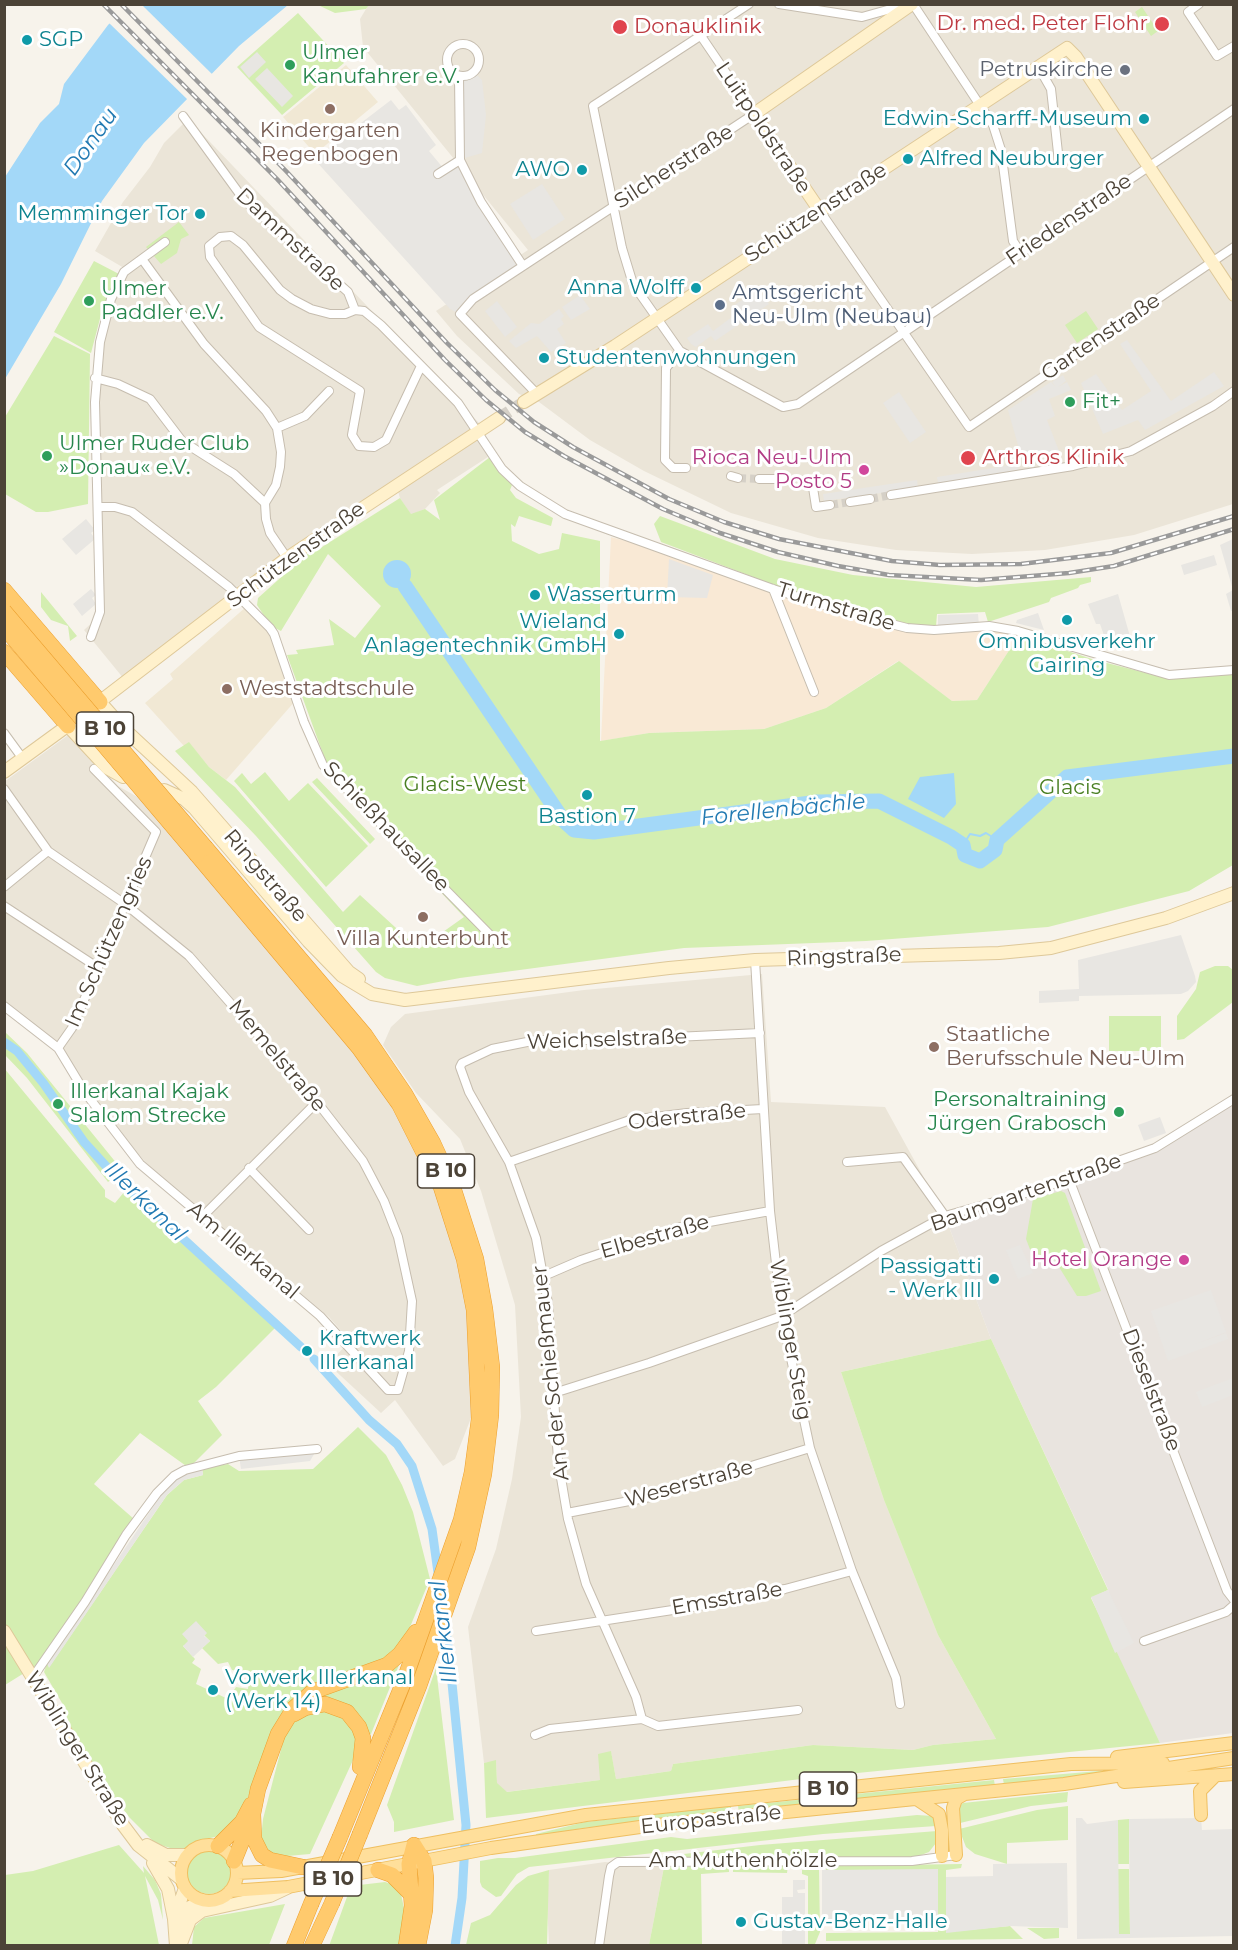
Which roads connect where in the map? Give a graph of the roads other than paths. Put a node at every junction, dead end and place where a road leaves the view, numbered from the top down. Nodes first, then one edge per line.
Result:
1 (749, 4) edge
2 (779, 4) edge
3 (911, 4) edge
4 (1199, 4) edge
5 (853, 16) junction
6 (871, 34) junction
7 (701, 36) junction
8 (1233, 46) edge
9 (1038, 66) junction
10 (459, 75) dead end
11 (980, 104) junction
12 (1233, 109) edge
13 (754, 114) junction
14 (183, 116) dead end
15 (460, 160) junction
16 (1059, 162) dead end
17 (1149, 166) junction
18 (438, 174) dead end
19 (614, 206) junction
20 (820, 211) junction
21 (165, 242) dead end
22 (1233, 247) edge
23 (1021, 253) junction
24 (142, 259) junction
25 (1212, 262) junction
26 (523, 266) junction
27 (1233, 296) edge
28 (355, 310) junction
29 (657, 318) junction
30 (904, 332) junction
31 (680, 351) junction
32 (421, 366) junction
33 (95, 378) junction
34 (329, 391) dead end
35 (1233, 391) edge
36 (537, 394) junction
37 (524, 402) tunnel mouth
38 (499, 418) tunnel mouth
39 (969, 427) joint
40 (277, 429) junction
41 (478, 432) junction
42 (686, 468) dead end
43 (759, 479) tunnel mouth
44 (788, 479) tunnel mouth
45 (809, 480) dead end
46 (891, 495) tunnel mouth
47 (870, 499) tunnel mouth
48 (850, 502) tunnel mouth
49 (265, 503) junction
50 (830, 505) dead end
51 (99, 507) junction
52 (287, 558) junction
53 (773, 589) junction
54 (4, 590) edge
55 (238, 595) junction
56 (4, 610) edge
57 (4, 627) edge
58 (91, 637) dead end
59 (4, 652) edge
60 (1233, 670) edge
61 (814, 692) dead end
62 (97, 704) junction
63 (71, 723) junction
64 (4, 733) edge
65 (23, 759) junction
66 (94, 769) dead end
67 (4, 772) edge
68 (123, 777) dead end
69 (4, 789) edge
70 (164, 790) dead end
71 (48, 851) junction
72 (201, 851) junction
73 (4, 887) edge
74 (1231, 893) edge
75 (125, 904) junction
76 (4, 906) edge
77 (499, 944) dead end
78 (755, 960) junction
79 (97, 967) junction
80 (456, 994) junction
81 (4, 1006) edge
82 (760, 1033) junction
83 (58, 1048) junction
84 (460, 1067) joint
85 (1233, 1099) edge
86 (317, 1102) junction
87 (763, 1109) junction
88 (509, 1162) junction
89 (847, 1162) dead end
90 (249, 1168) junction
91 (1069, 1179) junction
92 (770, 1211) junction
93 (202, 1216) junction
94 (945, 1216) junction
95 (309, 1230) dead end
96 (544, 1276) junction
97 (782, 1316) junction
98 (388, 1390) joint
99 (554, 1393) junction
100 (810, 1448) junction
101 (317, 1449) dead end
102 (567, 1513) junction
103 (852, 1571) junction
104 (1233, 1600) edge
105 (1233, 1605) edge
106 (429, 1615) junction
107 (600, 1619) junction
108 (4, 1631) edge
109 (536, 1631) dead end
110 (1144, 1641) dead end
111 (33, 1677) junction
112 (900, 1704) dead end
113 (798, 1710) dead end
114 (642, 1719) junction
115 (287, 1720) junction
116 (535, 1735) dead end
117 (1233, 1743) edge
118 (1233, 1758) edge
119 (1194, 1763) junction
120 (1071, 1764) junction
121 (1233, 1774) edge
122 (1215, 1776) junction
123 (1169, 1780) junction
124 (1064, 1784) junction
125 (258, 1789) junction
126 (1200, 1791) junction
127 (356, 1794) junction
128 (963, 1795) junction
129 (918, 1800) junction
130 (253, 1814) junction
131 (1201, 1815) dead end
132 (131, 1835) junction
133 (414, 1845) junction
134 (218, 1846) junction
135 (146, 1852) junction
136 (187, 1855) junction
137 (956, 1855) joint
138 (942, 1856) junction
139 (416, 1863) junction
140 (235, 1867) junction
141 (303, 1867) junction
142 (378, 1870) junction
143 (183, 1883) junction
144 (288, 1887) junction
145 (231, 1890) junction
146 (410, 1893) junction
147 (202, 1900) junction
148 (174, 1919) junction
149 (177, 1943) edge
150 (294, 1946) edge
151 (312, 1946) edge
152 (406, 1946) edge
153 (418, 1946) edge
154 (599, 1946) edge

1 - 7 street
2 - 5 street
3 - 5 street
3 - 6 main road, Silcherstraße
3 - 11 street
4 - 8 street
5 - 6 street
6 - 13 main road, Silcherstraße
7 - 13 street, Luitpoldstraße
7 - 19 street
9 - 11 main road, Schützenstraße
9 - 16 street
9 - 17 main road, Schützenstraße
10 - 15 street
11 - 20 main road, Schützenstraße
11 - 23 street
12 - 17 street, Friedenstraße
13 - 19 street, Silcherstraße
13 - 20 main road, Luitpoldstraße
14 - 28 street, Dammstraße
15 - 18 street
15 - 26 street
17 - 23 street, Friedenstraße
17 - 25 main road
19 - 26 street, Silcherstraße
19 - 29 street
20 - 29 main road, Schützenstraße
20 - 30 street, Luitpoldstraße
21 - 24 street
22 - 25 street, Gartenstraße
23 - 30 street, Friedenstraße
24 - 33 street
24 - 40 street
25 - 27 main road
25 - 39 street, Gartenstraße
26 - 36 street, Silcherstraße
28 - 32 street, Dammstraße
28 - 32 street
29 - 31 street
29 - 36 main road, Schützenstraße
30 - 31 street, Friedenstraße
30 - 39 street, Luitpoldstraße
31 - 42 street
32 - 41 street, Dammstraße
33 - 49 street
33 - 51 street
34 - 40 street
35 - 46 street
36 - 37 main road, Schützenstraße
38 - 41 main road, Schützenstraße
40 - 49 street
41 - 52 main road, Schützenstraße
41 - 53 street, Turmstraße
43 - 44 street
45 - 50 street
47 - 48 street
49 - 52 street
51 - 55 street, Schießhausallee
51 - 58 street
52 - 55 main road, Schützenstraße
53 - 60 street, Turmstraße
53 - 61 street
54 - 62 highway
55 - 62 main road, Schützenstraße
55 - 77 street, Schießhausallee
56 - 72 highway, B 10, bridge
57 - 72 highway, B 10, bridge
59 - 63 highway
62 - 80 main road, Ringstraße
63 - 65 main road
63 - 68 main road
64 - 65 street
65 - 67 main road
66 - 75 street, Im Schützengries
69 - 71 street, Memelstraße
70 - 80 main road, Ringstraße
71 - 73 street
71 - 75 street, Memelstraße
72 - 106 highway, B 10
72 - 151 highway, B 10, bridge
74 - 78 main road, Ringstraße
75 - 79 street, Im Schützengries
75 - 86 street, Memelstraße
76 - 79 street
78 - 80 main road, Ringstraße
78 - 82 street, Wiblinger Steig
79 - 83 street, Im Schützengries
81 - 83 street, Am Illerkanal
82 - 84 street, Weichselstraße
82 - 87 street, Wiblinger Steig
83 - 93 street, Am Illerkanal
84 - 88 street, An der Schießmauer
85 - 91 street, Baumgartenstraße
86 - 90 street
86 - 98 street, Memelstraße
87 - 88 street, Oderstraße
87 - 92 street, Wiblinger Steig
88 - 96 street, An der Schießmauer
89 - 94 street
90 - 93 street
90 - 95 street
91 - 94 street, Baumgartenstraße
91 - 104 street, Dieselstraße
92 - 96 street, Elbestraße
92 - 97 street, Wiblinger Steig
93 - 98 street, Am Illerkanal
94 - 97 street, Baumgartenstraße
96 - 99 street, An der Schießmauer
97 - 99 street, Baumgartenstraße
97 - 100 street, Wiblinger Steig
99 - 102 street, An der Schießmauer
100 - 102 street, Weserstraße
100 - 103 street, Wiblinger Steig
101 - 111 street
102 - 107 street, An der Schießmauer
103 - 107 street, Emsstraße
103 - 112 street, Wiblinger Steig
105 - 110 street
106 - 115 highway, B 10
106 - 127 highway, B 10
107 - 109 street
107 - 114 street, An der Schießmauer
108 - 111 main road, Wiblinger Straße
111 - 132 main road, Wiblinger Straße
113 - 114 street
114 - 116 street
115 - 125 highway, B 10
115 - 127 highway
117 - 120 main road
118 - 119 main road, Europastraße / B 10
119 - 120 main road, Europastraße / B 10
119 - 124 main road, Europastraße / B 10
120 - 133 main road, Europastraße / B 10
121 - 122 main road
122 - 123 main road
122 - 126 main road
123 - 124 main road
123 - 126 main road
124 - 128 main road, Europastraße / B 10
125 - 130 highway
125 - 134 highway, B 10
126 - 131 main road
127 - 150 highway, B 10, bridge
128 - 129 main road, Europastraße / B 10
128 - 137 main road
129 - 138 main road
129 - 139 main road, Europastraße / B 10
130 - 140 highway
130 - 141 highway
132 - 135 main road, Wiblinger Straße
132 - 136 main road, Wiblinger Straße
133 - 139 highway
133 - 141 main road, Europastraße / B 10
134 - 136 main road
134 - 140 main road
135 - 143 main road, Wiblinger Straße
135 - 148 main road
136 - 143 main road
137 - 138 street, Am Muthenhölzle
138 - 154 street, Am Muthenhölzle
139 - 142 main road, Europastraße / B 10
139 - 146 highway
139 - 153 highway
140 - 141 main road, Europastraße / B 10
140 - 145 main road
142 - 144 main road, Europastraße / B 10
142 - 146 highway, B 10
143 - 147 main road
143 - 148 main road
144 - 145 main road, Europastraße / B 10
144 - 149 main road
145 - 147 main road, B 10
146 - 152 highway
147 - 149 main road
148 - 149 main road

